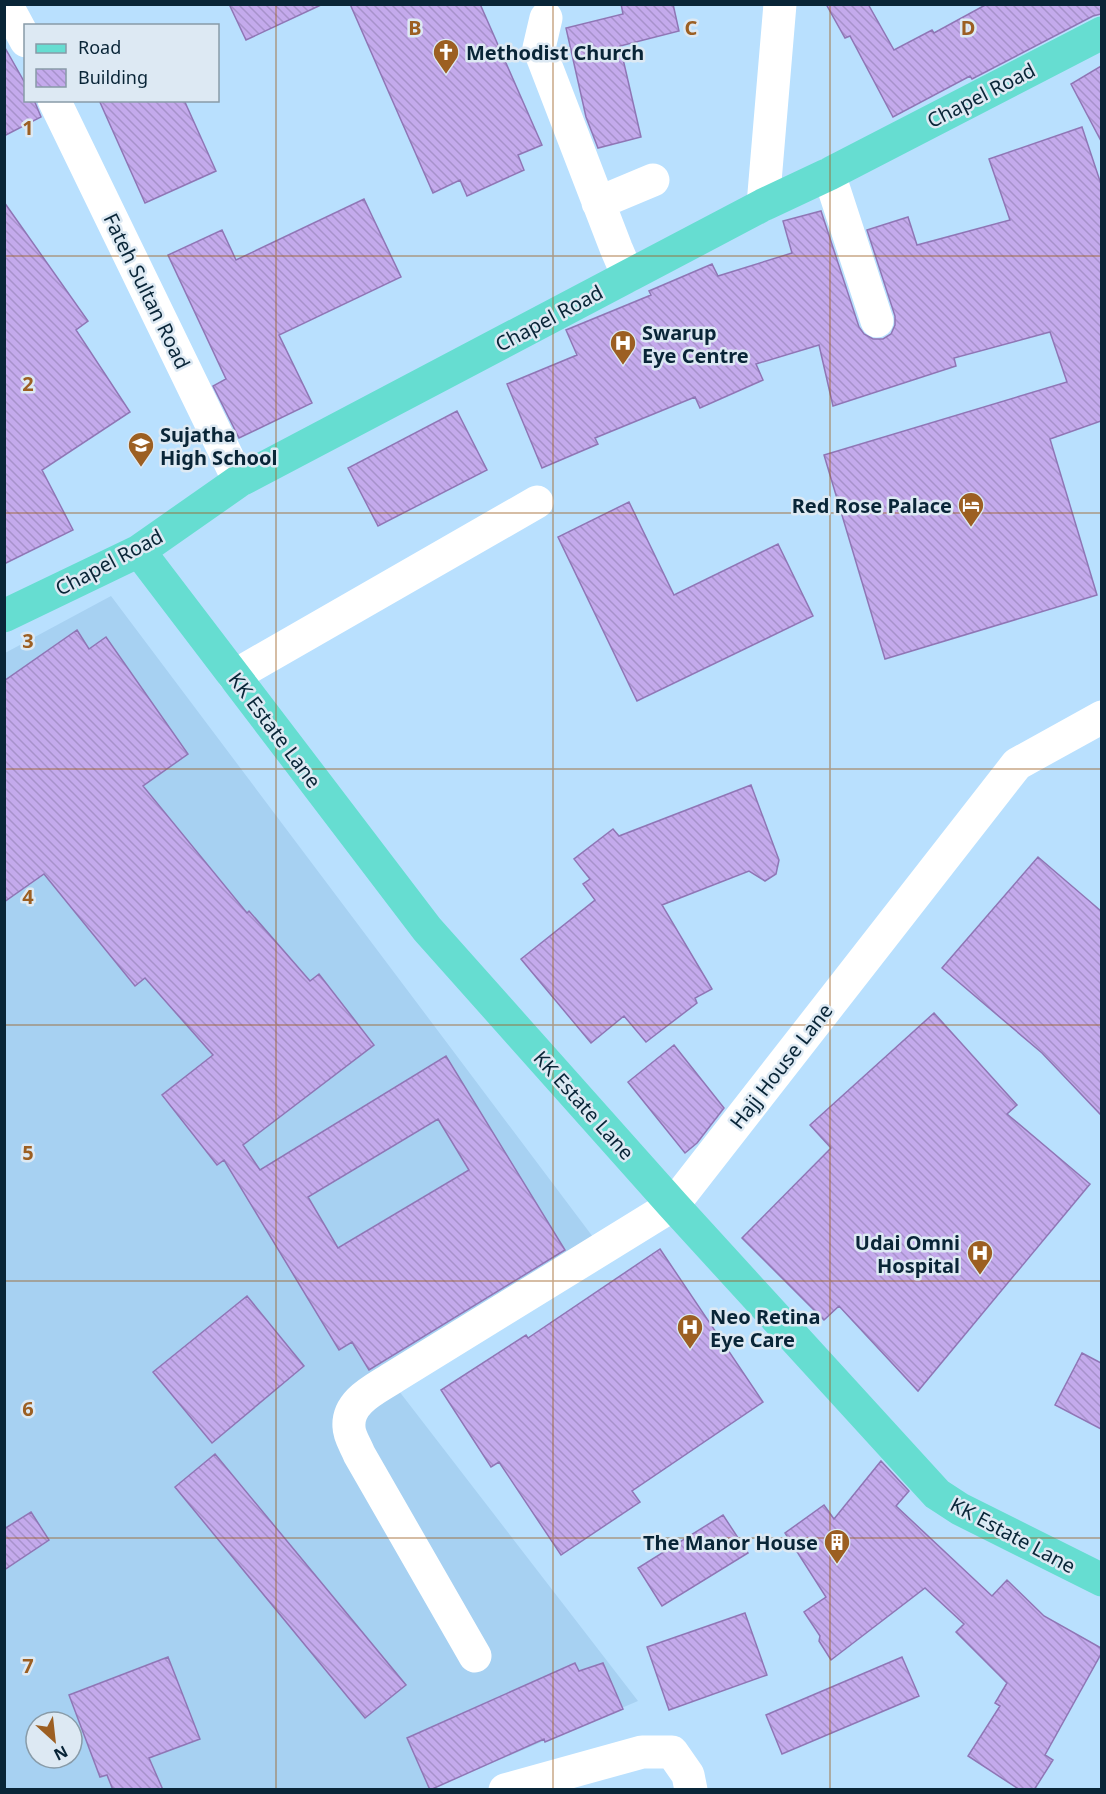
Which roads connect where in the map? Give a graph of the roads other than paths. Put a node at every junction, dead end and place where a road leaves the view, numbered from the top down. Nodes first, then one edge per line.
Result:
1 (6, 4) edge
2 (780, 4) edge
3 (546, 18) dead end
4 (1101, 33) edge
5 (24, 37) edge
6 (55, 102) edge
7 (829, 174) junction
8 (653, 180) dead end
9 (598, 203) junction
10 (763, 205) junction
11 (628, 276) junction
12 (877, 321) dead end
13 (239, 481) junction
14 (537, 502) dead end
15 (139, 551) junction
16 (4, 616) edge
17 (234, 676) junction
18 (1101, 717) edge
19 (673, 1205) junction
20 (1101, 1580) edge
21 (475, 1656) dead end
22 (505, 1790) edge
23 (691, 1790) edge

1 - 5 street
2 - 10 street
3 - 9 street
4 - 7 main road, Chapel Road
6 - 13 street, Fateh Sultan Road
7 - 10 main road, Chapel Road
7 - 12 street
8 - 9 street
9 - 11 street
10 - 11 main road, Chapel Road
11 - 13 main road, Chapel Road
13 - 15 main road, Chapel Road
14 - 17 street
15 - 16 main road, Chapel Road
15 - 17 main road, KK Estate Lane
17 - 19 main road, KK Estate Lane
18 - 19 street, Hajj House Lane
19 - 20 main road, KK Estate Lane
19 - 21 street, Hajj House Lane
22 - 23 street

